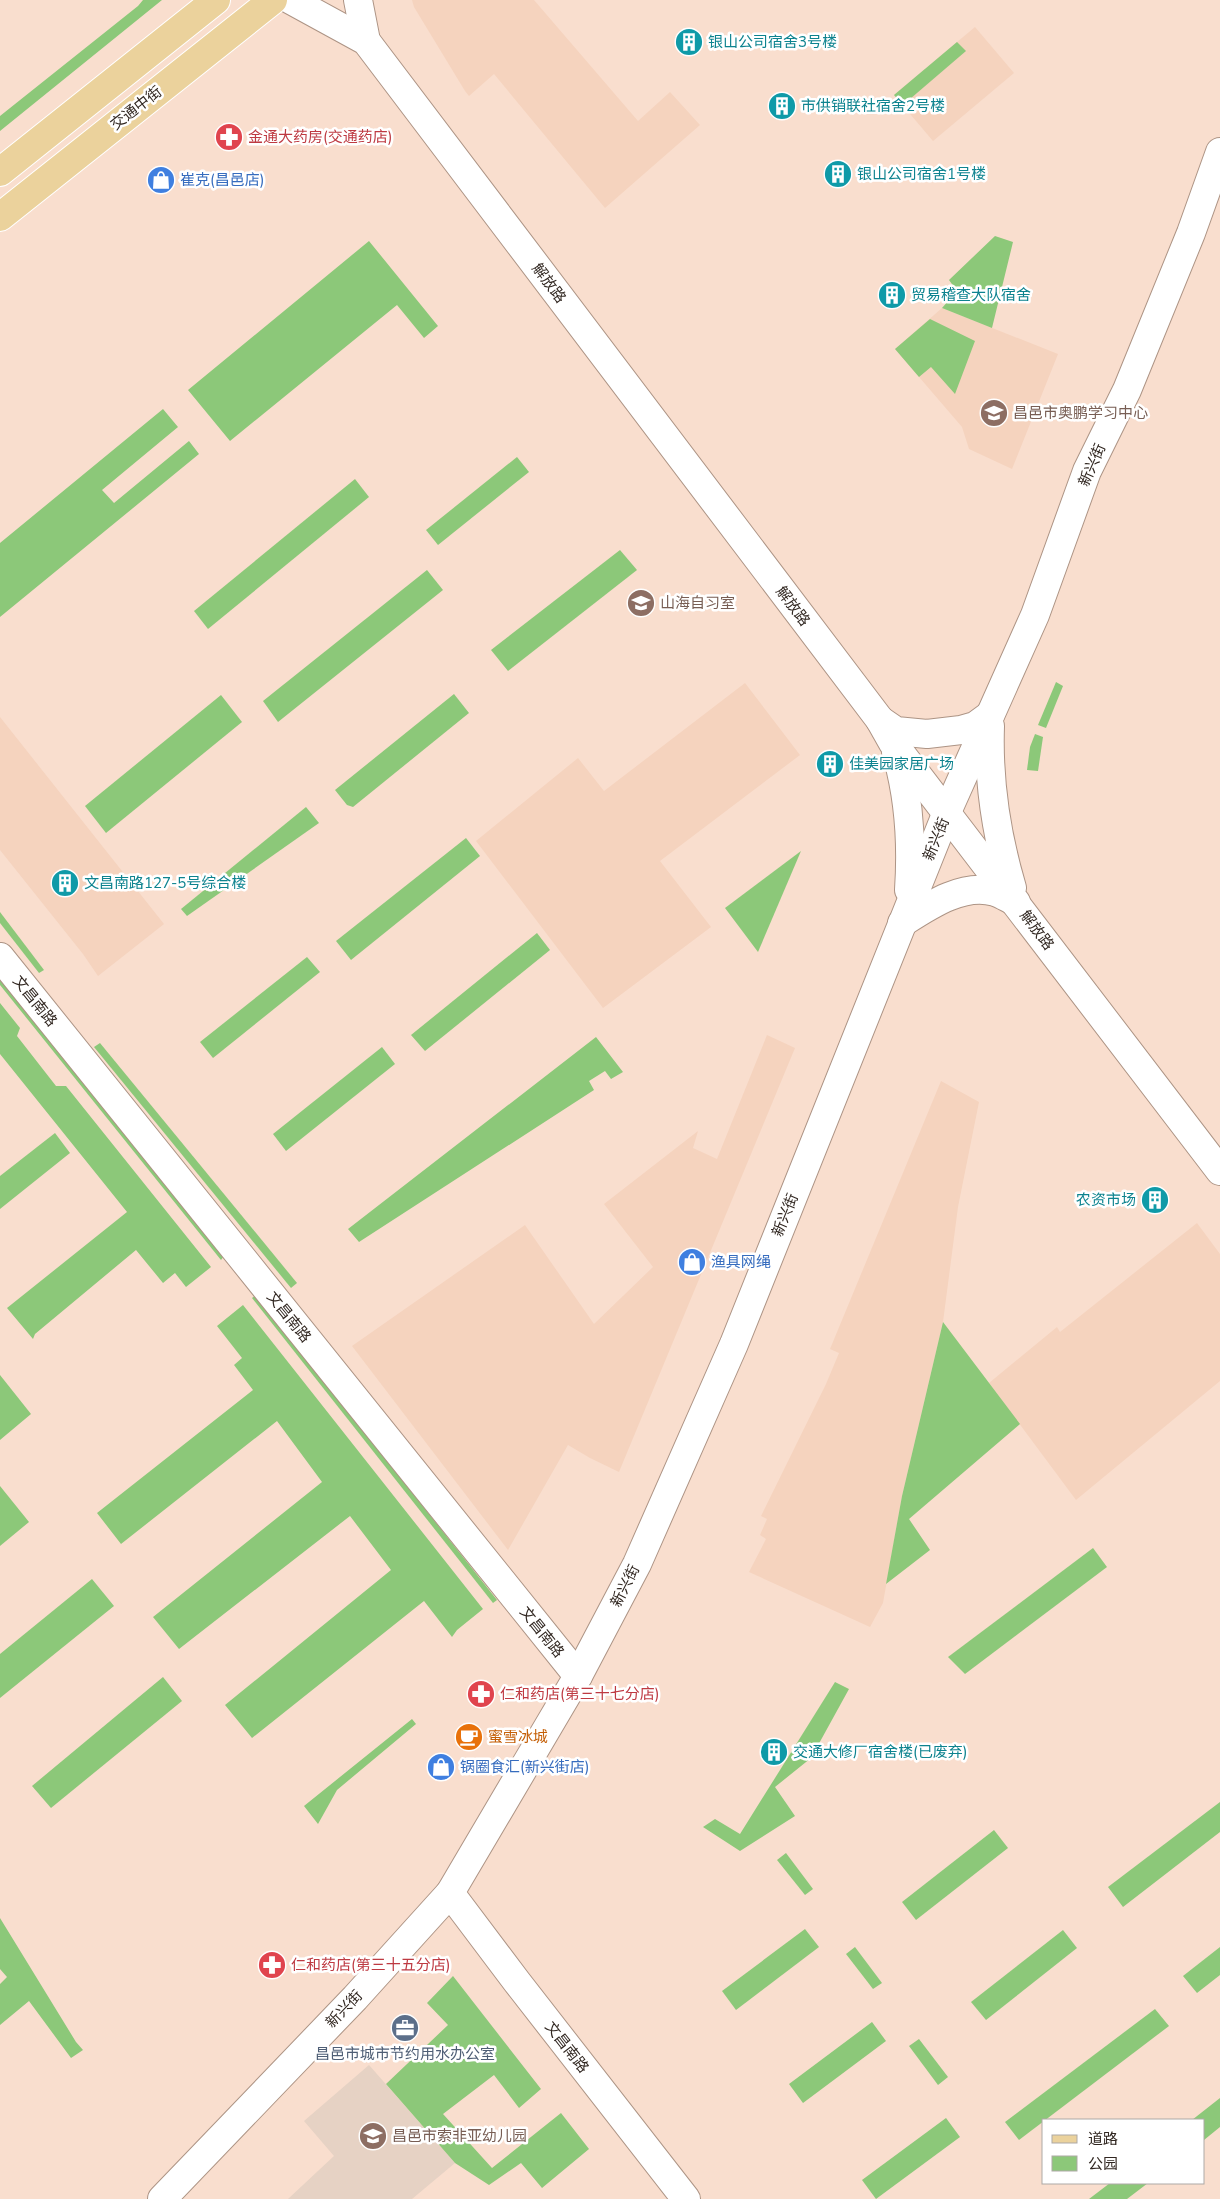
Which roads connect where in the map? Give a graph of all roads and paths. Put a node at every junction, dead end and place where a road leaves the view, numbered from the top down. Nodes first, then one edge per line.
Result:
1 (216, 0) edge
2 (273, 0) edge
3 (292, 0) edge
4 (358, 0) edge
5 (366, 41) junction
6 (1220, 152) edge
7 (0, 172) edge
8 (0, 217) edge
9 (990, 715) junction
10 (887, 732) junction
11 (946, 812) junction
12 (1016, 902) junction
13 (905, 917) junction
14 (0, 956) edge
15 (1220, 1171) edge
16 (578, 1676) junction
17 (450, 1893) junction
18 (162, 2199) edge
19 (686, 2199) edge

1 - 7 main road
2 - 8 main road, 交通中街
3 - 5 street, 解放路
4 - 5 street, 解放路
5 - 10 street, 解放路
6 - 9 street, 新兴街
9 - 10 street
9 - 11 street, 新兴街
9 - 12 street
10 - 11 street, 解放路
10 - 13 street
11 - 12 street, 解放路
11 - 13 street, 新兴街
12 - 13 street
12 - 15 street, 解放路
13 - 16 street, 新兴街
14 - 16 street, 文昌南路
16 - 17 street, 新兴街
17 - 18 street, 新兴街
17 - 19 street, 文昌南路

